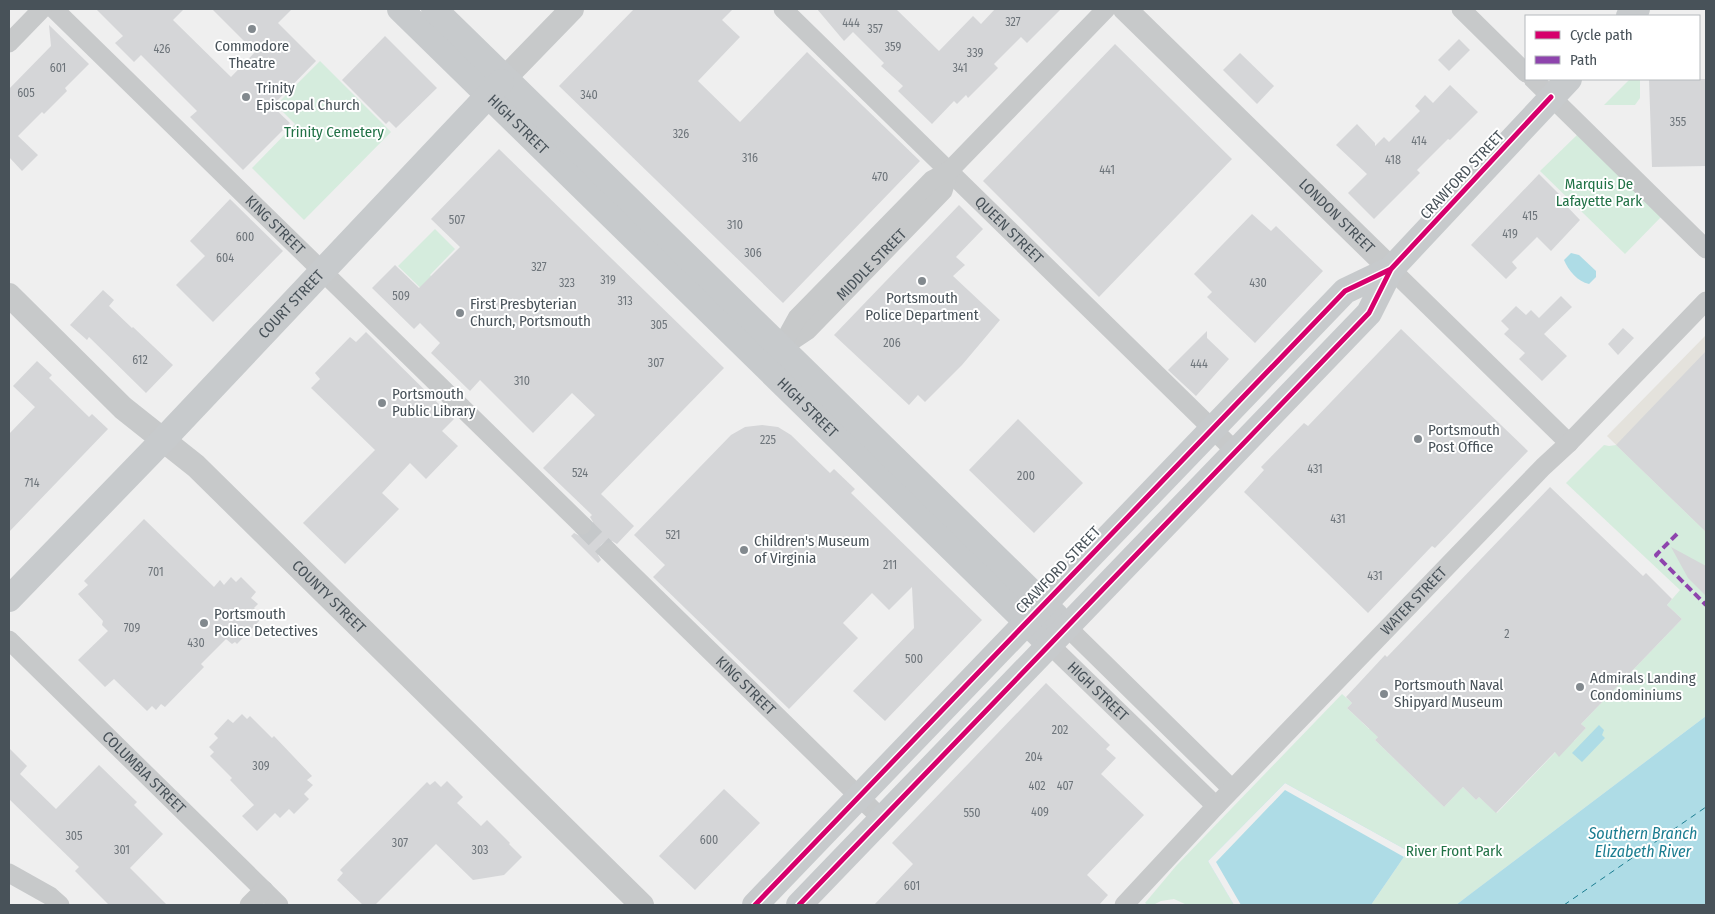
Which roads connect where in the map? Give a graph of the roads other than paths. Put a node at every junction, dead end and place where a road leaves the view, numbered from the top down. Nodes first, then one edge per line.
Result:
1 (42, 9) edge
2 (54, 9) edge
3 (400, 9) edge
4 (434, 9) edge
5 (572, 9) edge
6 (783, 9) edge
7 (1106, 9) edge
8 (1125, 9) edge
9 (1461, 9) edge
10 (9, 43) edge
11 (1525, 72) edge
12 (1533, 80) edge
13 (1568, 80) edge
14 (497, 87) junction
15 (1551, 97) junction
16 (949, 171) junction
17 (1706, 249) edge
18 (1391, 269) junction
19 (322, 272) junction
20 (9, 295) edge
21 (1706, 301) edge
22 (772, 356) junction
23 (1212, 428) junction
24 (163, 440) junction
25 (1569, 443) junction
26 (1235, 451) junction
27 (582, 525) tunnel mouth
28 (609, 552) tunnel mouth
29 (9, 599) edge
30 (1035, 613) junction
31 (1058, 635) junction
32 (9, 640) edge
33 (1232, 789) junction
34 (860, 797) junction
35 (1216, 806) junction
36 (882, 819) junction
37 (9, 873) edge
38 (264, 890) junction
39 (60, 905) edge
40 (249, 905) edge
41 (279, 905) edge
42 (642, 905) edge
43 (756, 905) edge
44 (799, 905) edge
45 (1124, 905) edge

1 - 10 street
2 - 19 street, KING STREET
3 - 14 main road, HIGH STREET
4 - 14 main road, HIGH STREET
5 - 14 street, COURT STREET
6 - 16 street, QUEEN STREET
7 - 16 street, MIDDLE STREET
8 - 18 street, LONDON STREET
9 - 11 street
12 - 15 street
13 - 15 main road, CRAWFORD STREET
14 - 19 main road, COURT STREET
14 - 22 main road, HIGH STREET
15 - 17 street
15 - 18 main road, CRAWFORD STREET
16 - 22 street, MIDDLE STREET
16 - 23 street, QUEEN STREET
18 - 23 main road, CRAWFORD STREET
18 - 25 street, LONDON STREET
18 - 26 main road, CRAWFORD STREET
19 - 24 main road, COURT STREET
19 - 27 street, KING STREET
20 - 24 street, COUNTY STREET
21 - 25 street, WATER STREET
22 - 30 main road, HIGH STREET
23 - 26 street, QUEEN STREET
23 - 30 main road, CRAWFORD STREET
24 - 29 main road, COURT STREET
24 - 42 street, COUNTY STREET
25 - 33 street, WATER STREET
26 - 31 main road, CRAWFORD STREET
28 - 34 street, KING STREET
30 - 31 main road, HIGH STREET
30 - 34 main road, CRAWFORD STREET
31 - 33 street, HIGH STREET
31 - 35 street, HIGH STREET
31 - 36 main road, CRAWFORD STREET
32 - 38 street, COLUMBIA STREET
33 - 35 street, WATER STREET
34 - 36 street, KING STREET
34 - 43 main road, CRAWFORD STREET
35 - 45 street, WATER STREET
36 - 44 main road, CRAWFORD STREET
37 - 39 street
38 - 40 street
38 - 41 street, COLUMBIA STREET

